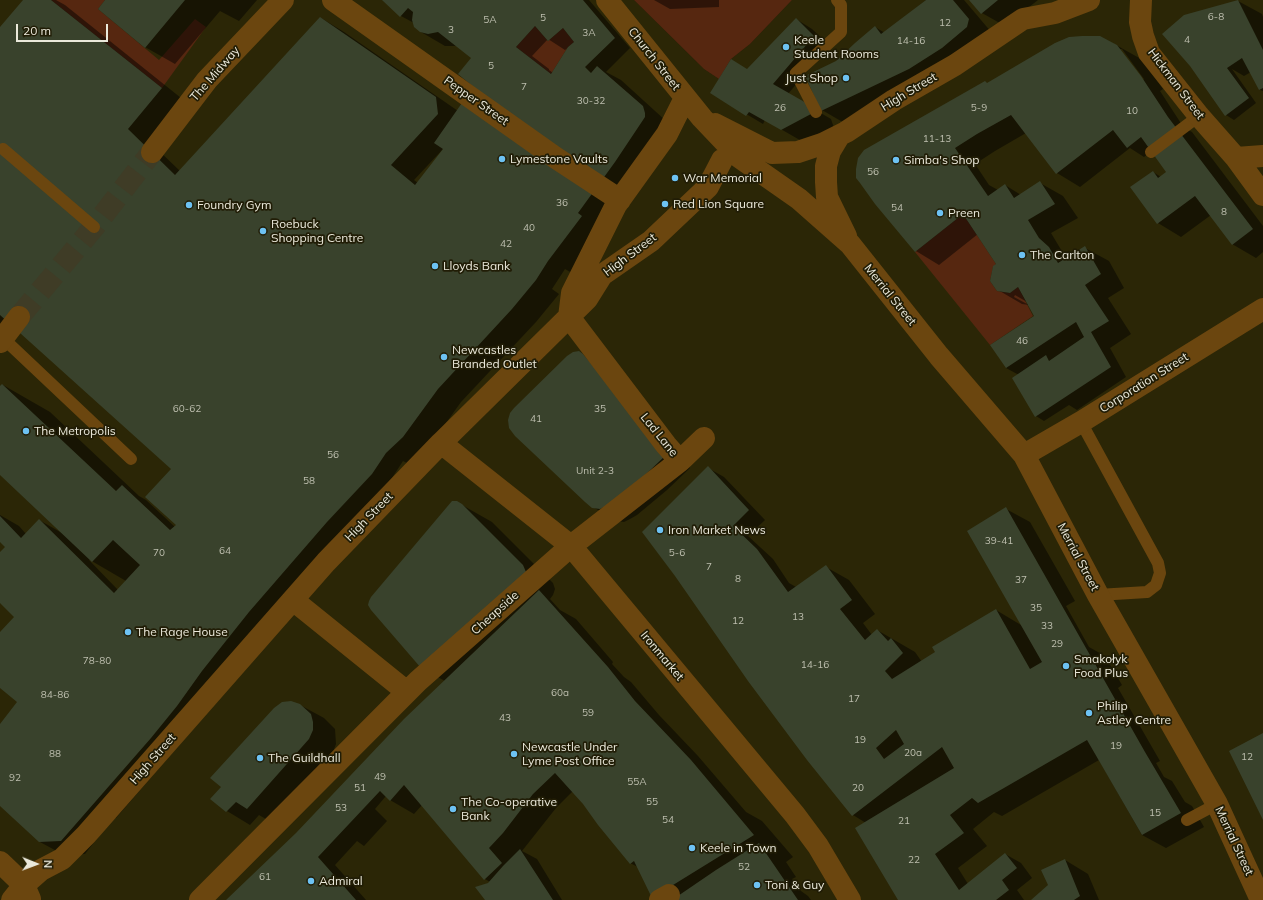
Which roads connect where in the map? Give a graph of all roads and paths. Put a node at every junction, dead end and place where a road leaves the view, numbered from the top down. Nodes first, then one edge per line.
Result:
1 (284, 0) edge
2 (333, 0) edge
3 (607, 0) edge
4 (837, 0) edge
5 (1089, 0) edge
6 (1141, 0) edge
7 (1027, 9) edge
8 (685, 98) junction
9 (816, 112) dead end
10 (1199, 116) junction
11 (702, 118) junction
12 (839, 136) junction
13 (3, 149) dead end
14 (152, 152) tunnel mouth
15 (1152, 152) dead end
16 (1263, 156) edge
17 (1236, 158) junction
18 (722, 160) dead end
19 (1263, 195) edge
20 (620, 200) junction
21 (94, 227) dead end
22 (850, 244) junction
23 (1263, 309) edge
24 (20, 317) tunnel mouth
25 (569, 317) junction
26 (2, 340) edge
27 (1081, 422) junction
28 (704, 438) dead end
29 (442, 443) junction
30 (1024, 455) junction
31 (131, 459) dead end
32 (680, 461) junction
33 (571, 546) junction
34 (1098, 596) junction
35 (293, 600) junction
36 (413, 686) junction
37 (1217, 804) junction
38 (1187, 820) dead end
39 (1, 862) edge
40 (22, 895) edge
41 (200, 900) edge
42 (850, 900) edge
43 (1261, 900) edge

1 - 14 street, The Midway
2 - 20 street, Pepper Street
3 - 8 street, Church Street
4 - 9 lane
5 - 7 street
6 - 10 street, Hickman Street
7 - 12 street, High Street
8 - 11 street, Church Street
8 - 20 street
10 - 15 lane
10 - 17 street, Hickman Street
11 - 12 street, High Street
11 - 22 street, Merrial Street
12 - 22 street, Merrial Street
13 - 21 lane
16 - 17 street
17 - 19 street, Hickman Street
18 - 25 street, High Street
20 - 25 street
22 - 30 street, Merrial Street
23 - 27 street, Corporation Street
24 - 26 street
25 - 29 street, High Street
25 - 32 street, Lad Lane
26 - 31 lane
27 - 30 street, Corporation Street
27 - 34 lane
28 - 32 street
29 - 33 street, Ironmarket
29 - 35 street, High Street
30 - 34 street, Merrial Street
32 - 33 street, Lad Lane
33 - 36 street, Cheapside
33 - 42 street, Ironmarket
34 - 37 street, Merrial Street
35 - 36 street
35 - 40 street, High Street
36 - 41 street
37 - 38 lane
37 - 43 street, Merrial Street
39 - 40 street

